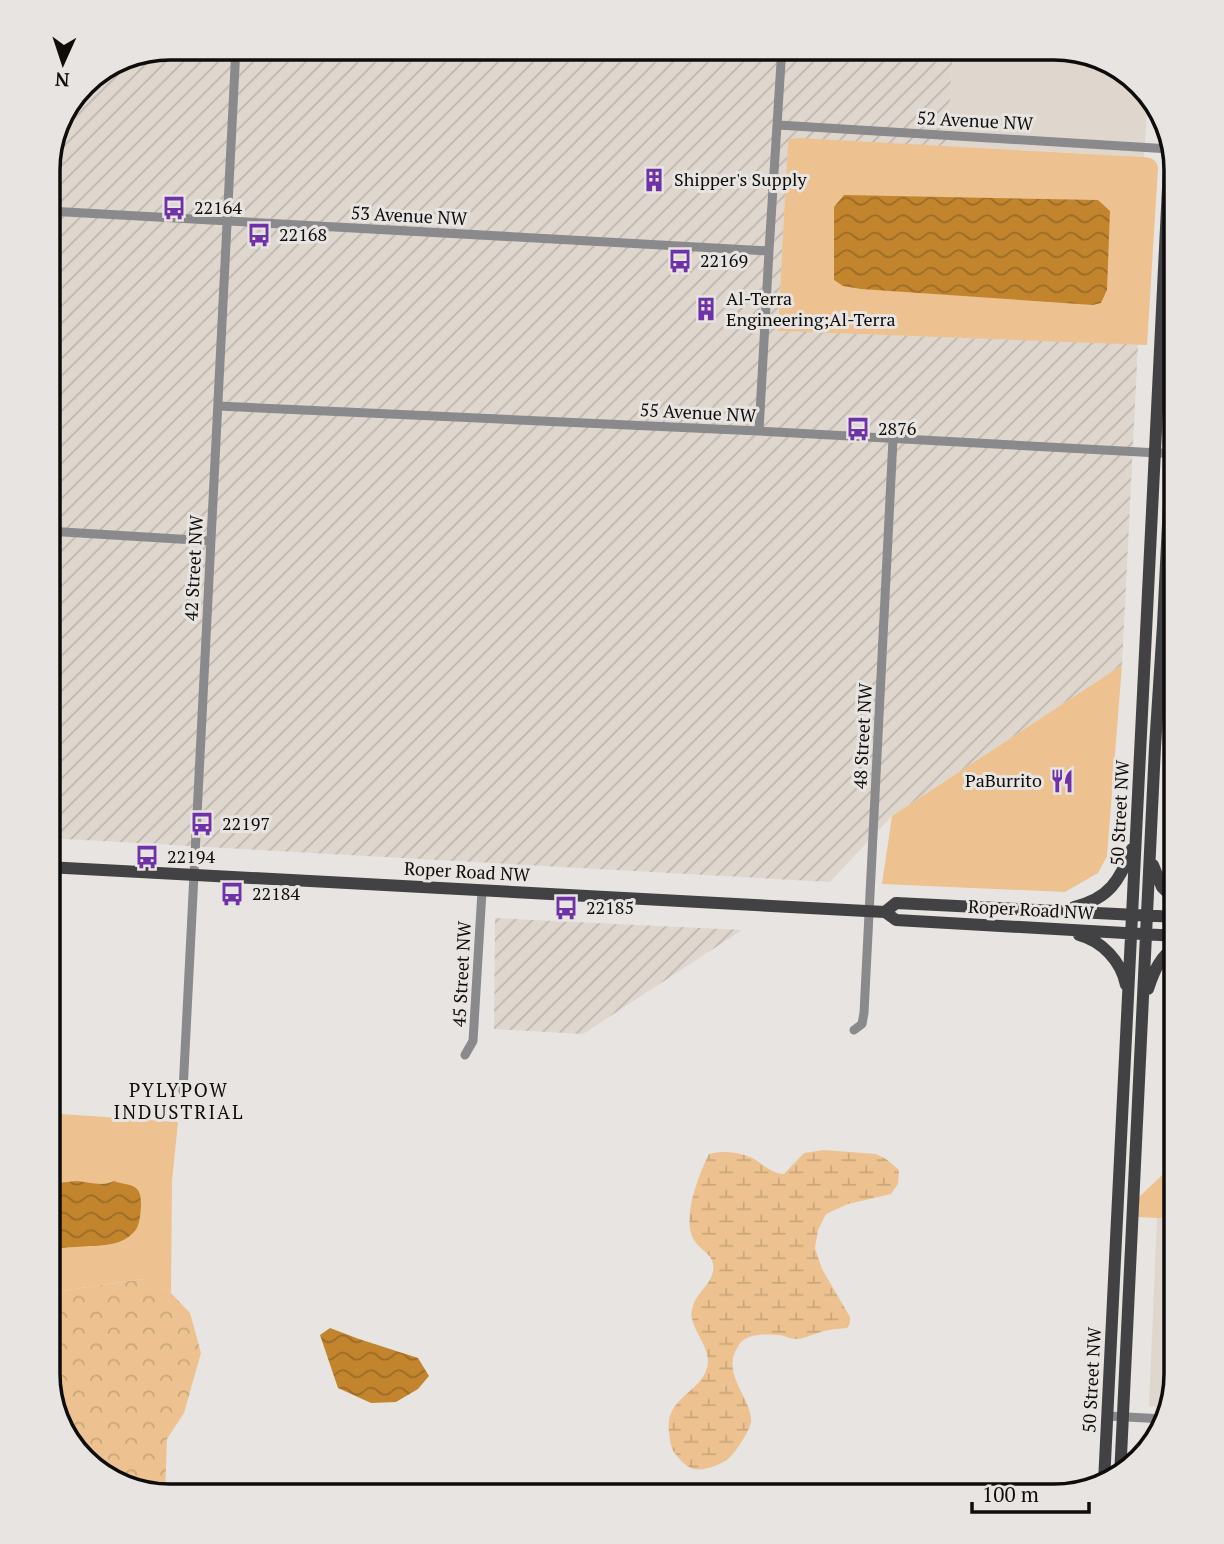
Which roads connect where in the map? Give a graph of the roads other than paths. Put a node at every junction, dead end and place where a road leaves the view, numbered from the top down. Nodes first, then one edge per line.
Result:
1 (235, 59) edge
2 (781, 60) edge
3 (778, 125) junction
4 (1162, 148) edge
5 (60, 212) edge
6 (227, 222) junction
7 (769, 251) junction
8 (1164, 270) edge
9 (218, 406) junction
10 (759, 431) junction
11 (893, 439) junction
12 (1155, 453) junction
13 (1164, 453) edge
14 (60, 532) edge
15 (211, 541) junction
16 (1164, 608) edge
17 (1137, 835) junction
18 (1151, 854) junction
19 (59, 868) edge
20 (194, 875) junction
21 (1164, 890) edge
22 (482, 891) junction
23 (1059, 910) junction
24 (870, 911) junction
25 (885, 912) junction
26 (1132, 915) junction
27 (1147, 915) junction
28 (1164, 916) edge
29 (1062, 929) junction
30 (1131, 933) junction
31 (1147, 934) junction
32 (1164, 935) edge
33 (1164, 956) edge
34 (1129, 1000) junction
35 (1143, 1003) junction
36 (854, 1030) dead end
37 (464, 1055) dead end
38 (183, 1091) dead end
39 (1108, 1416) junction
40 (1123, 1416) junction
41 (1155, 1418) edge
42 (1121, 1461) edge
43 (1105, 1472) edge

1 - 6 street, 42 Street NW
2 - 3 street
3 - 4 street, 52 Avenue NW
3 - 7 street
5 - 6 street, 53 Avenue NW
6 - 7 street, 53 Avenue NW
6 - 9 street, 42 Street NW
7 - 10 street
8 - 12 main road, 50 Street NW
9 - 10 street, 55 Avenue NW
9 - 15 street, 42 Street NW
10 - 11 street, 55 Avenue NW
11 - 12 street, 55 Avenue NW
11 - 24 street, 48 Street NW
12 - 13 street, 55 Avenue NW
12 - 17 main road, 50 Street NW
14 - 15 street
15 - 20 street, 42 Street NW
16 - 18 main road, 50 Street NW
17 - 23 main road
17 - 26 main road, 50 Street NW
18 - 21 main road
18 - 27 main road, 50 Street NW
19 - 20 main road, Roper Road NW
20 - 22 main road, Roper Road NW
20 - 38 street, 42 Street NW
22 - 24 main road, Roper Road NW
22 - 37 street, 45 Street NW
23 - 25 main road, Roper Road NW
23 - 26 main road, Roper Road NW
24 - 25 main road, Roper Road NW
24 - 36 street, 48 Street NW
25 - 29 main road, Roper Road NW
26 - 27 main road, Roper Road NW
26 - 30 main road, 50 Street NW
27 - 28 main road, Roper Road NW
27 - 31 main road, 50 Street NW
29 - 30 main road, Roper Road NW
29 - 34 main road
30 - 31 main road, Roper Road NW
30 - 34 main road, 50 Street NW
31 - 32 main road, Roper Road NW
31 - 35 main road, 50 Street NW
33 - 35 main road
34 - 39 main road, 50 Street NW
35 - 40 main road, 50 Street NW
39 - 40 street
39 - 43 main road, 50 Street NW
40 - 41 street
40 - 42 main road, 50 Street NW

